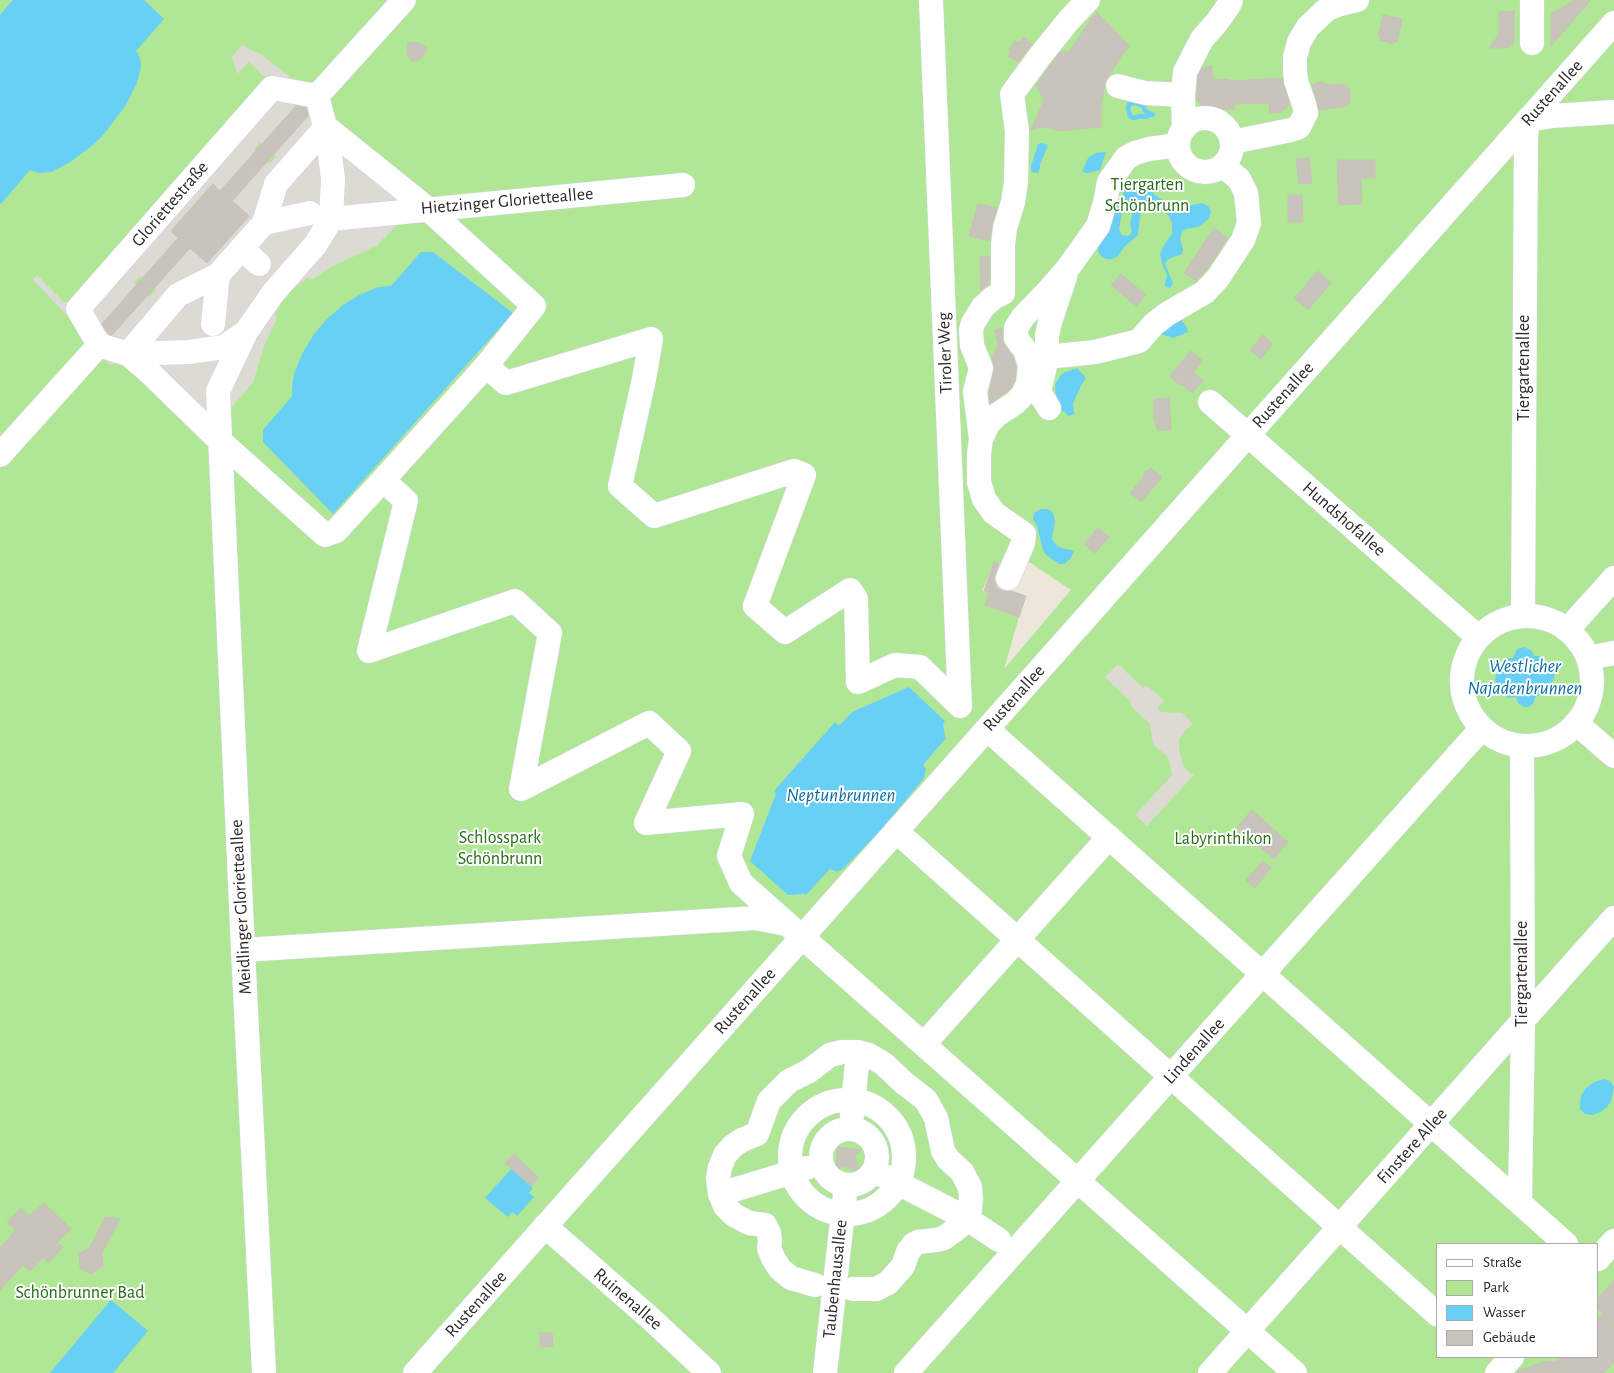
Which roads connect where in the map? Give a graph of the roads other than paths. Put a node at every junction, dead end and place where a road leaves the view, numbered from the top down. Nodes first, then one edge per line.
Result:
1 (404, 0) edge
2 (930, 0) edge
3 (1088, 0) edge
4 (1231, 0) edge
5 (1357, 0) edge
6 (1532, 0) edge
7 (1614, 23) edge
8 (1532, 43) dead end
9 (1118, 86) dead end
10 (1183, 95) junction
11 (318, 96) junction
12 (1614, 112) edge
13 (1528, 120) junction
14 (326, 126) junction
15 (1181, 137) junction
16 (1232, 142) junction
17 (1223, 166) junction
18 (683, 185) dead end
19 (428, 209) junction
20 (322, 213) junction
21 (264, 223) junction
22 (242, 248) junction
23 (1068, 268) junction
24 (268, 272) junction
25 (218, 275) junction
26 (246, 332) junction
27 (212, 334) junction
28 (99, 345) junction
29 (128, 354) junction
30 (1047, 356) junction
31 (486, 366) junction
32 (1210, 402) dead end
33 (1049, 408) dead end
34 (1248, 435) junction
35 (982, 439) junction
36 (220, 441) junction
37 (0, 455) edge
38 (383, 480) junction
39 (1008, 578) dead end
40 (1614, 578) edge
41 (1523, 616) junction
42 (1567, 630) junction
43 (1478, 637) junction
44 (1614, 653) edge
45 (1588, 658) junction
46 (1576, 723) junction
47 (1482, 728) junction
48 (987, 729) junction
49 (1522, 746) junction
50 (1614, 756) edge
51 (896, 831) junction
52 (1109, 838) junction
53 (1614, 918) edge
54 (795, 931) junction
55 (1018, 940) junction
56 (242, 950) junction
57 (1262, 974) junction
58 (1522, 1022) junction
59 (924, 1044) junction
60 (858, 1052) junction
61 (1171, 1077) junction
62 (853, 1101) junction
63 (763, 1115) junction
64 (1431, 1124) junction
65 (851, 1129) junction
66 (938, 1132) junction
67 (796, 1133) junction
68 (902, 1144) junction
69 (822, 1164) junction
70 (873, 1171) junction
71 (792, 1172) junction
72 (1078, 1181) junction
73 (897, 1183) junction
74 (846, 1185) junction
75 (720, 1194) junction
76 (1520, 1203) junction
77 (842, 1214) junction
78 (966, 1218) junction
79 (545, 1226) junction
80 (1340, 1227) junction
81 (999, 1240) dead end
82 (1614, 1241) edge
83 (1565, 1243) edge
84 (1599, 1258) edge
85 (815, 1285) dead end
86 (853, 1289) dead end
87 (1436, 1313) edge
88 (1247, 1331) junction
89 (264, 1373) edge
90 (415, 1373) edge
91 (709, 1373) edge
92 (825, 1373) edge
93 (906, 1373) edge
94 (1210, 1373) edge
95 (1295, 1373) edge

1 - 11 street
2 - 31 street, Tiroler Weg
3 - 35 street
4 - 10 street
5 - 16 street
6 - 8 street
7 - 13 street, Rustenallee
9 - 10 street
10 - 15 street
11 - 14 street
11 - 28 street, Gloriettestraße
12 - 13 street
13 - 34 street, Rustenallee
13 - 41 street, Tiergartenallee
14 - 19 street
14 - 20 street
14 - 21 street
15 - 16 street
15 - 17 street
15 - 23 street
16 - 17 street
17 - 30 street
18 - 19 street, Hietzinger Glorietteallee
19 - 20 street, Hietzinger Glorietteallee
19 - 31 street
20 - 21 street, Hietzinger Glorietteallee
20 - 24 street
21 - 22 street
22 - 24 street
22 - 25 street
23 - 30 street
23 - 35 street
24 - 26 street
25 - 27 street
25 - 29 street
26 - 27 street
26 - 36 street, Meidlinger Glorietteallee
27 - 29 street
28 - 29 street
28 - 37 street
29 - 36 street
30 - 33 street
31 - 38 street
32 - 34 street, Hundshofallee
34 - 43 street, Hundshofallee
34 - 48 street, Rustenallee
35 - 39 street
36 - 38 street
36 - 56 street, Meidlinger Glorietteallee
38 - 54 street
40 - 42 street
41 - 42 street
41 - 43 street
42 - 45 street
43 - 47 street
44 - 45 street
45 - 46 street
46 - 49 street
46 - 50 street
47 - 49 street
47 - 57 street, Lindenallee
48 - 51 street, Rustenallee
48 - 52 street
49 - 58 street, Tiergartenallee
51 - 54 street, Rustenallee
51 - 55 street
52 - 55 street
52 - 57 street
53 - 58 street, Finstere Allee
54 - 56 street
54 - 59 street
54 - 79 street, Rustenallee
55 - 59 street
55 - 61 street
56 - 89 street, Meidlinger Glorietteallee
57 - 61 street, Lindenallee
57 - 64 street
58 - 64 street, Finstere Allee
58 - 76 street, Tiergartenallee
59 - 72 street
60 - 62 street
60 - 63 street
60 - 66 street
61 - 72 street, Lindenallee
61 - 80 street
62 - 65 street
62 - 67 street
62 - 68 street
63 - 67 street
63 - 75 street
64 - 76 street
64 - 80 street, Finstere Allee
65 - 69 street
65 - 70 street
66 - 68 street
66 - 78 street
67 - 71 street
68 - 73 street
69 - 71 street
69 - 74 street
70 - 73 street
70 - 74 street
71 - 75 street
71 - 77 street
72 - 88 street
72 - 93 street, Lindenallee
73 - 77 street
73 - 78 street
74 - 77 street, Taubenhausallee
75 - 85 street
76 - 83 street
77 - 92 street, Taubenhausallee
78 - 81 street
78 - 86 street
79 - 90 street, Rustenallee
79 - 91 street, Ruinenallee
80 - 87 street
80 - 88 street, Finstere Allee
82 - 84 street
88 - 94 street, Finstere Allee
88 - 95 street

